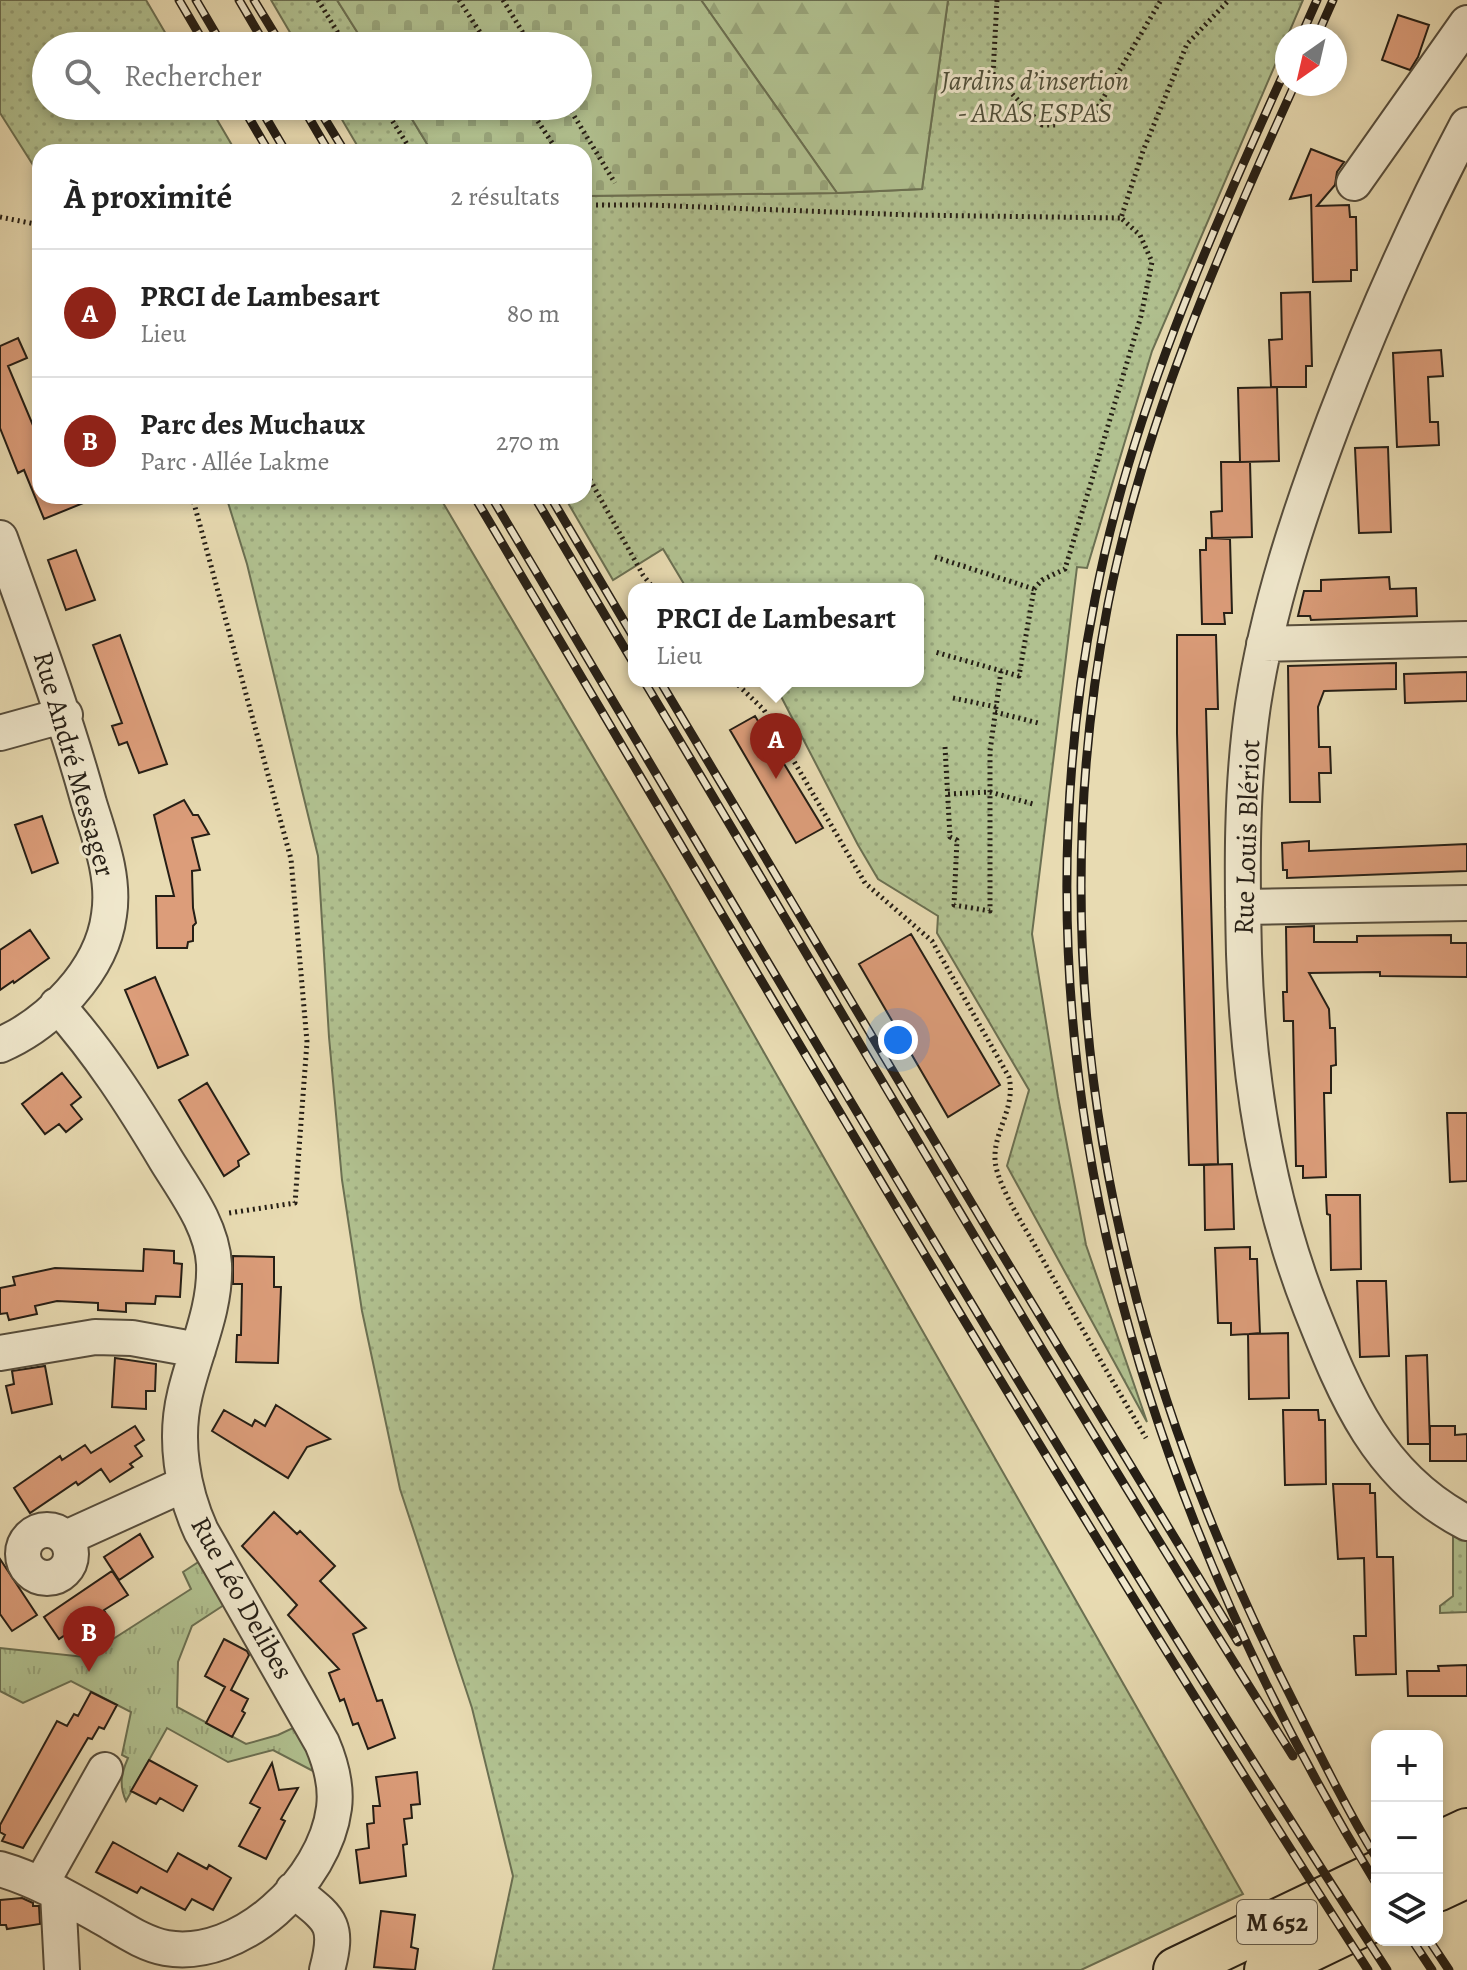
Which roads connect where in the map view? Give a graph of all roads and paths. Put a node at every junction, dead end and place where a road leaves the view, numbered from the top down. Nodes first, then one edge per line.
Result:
1 (318, 0) edge
2 (459, 0) edge
3 (503, 0) edge
4 (997, 0) edge
5 (1161, 0) edge
6 (1229, 0) edge
7 (1467, 23) edge
8 (337, 32) edge
9 (480, 32) edge
10 (522, 32) edge
11 (392, 120) edge
12 (537, 120) edge
13 (577, 120) edge
14 (1467, 125) edge
15 (407, 144) edge
16 (553, 144) edge
17 (591, 144) edge
18 (592, 145) edge
19 (615, 183) dead end
20 (1354, 183) dead end
21 (592, 205) edge
22 (0, 217) edge
23 (1121, 218) junction
24 (32, 223) edge
25 (592, 483) edge
26 (194, 504) edge
27 (0, 538) edge
28 (935, 557) dead end
29 (649, 583) edge
30 (1034, 589) junction
31 (1467, 639) edge
32 (1264, 644) junction
33 (935, 652) dead end
34 (1001, 671) junction
35 (740, 687) edge
36 (953, 698) dead end
37 (995, 710) junction
38 (65, 715) junction
39 (1038, 723) dead end
40 (0, 733) edge
41 (945, 747) dead end
42 (990, 792) junction
43 (948, 794) junction
44 (1033, 804) dead end
45 (1467, 903) edge
46 (1243, 907) junction
47 (57, 1005) junction
48 (0, 1045) edge
49 (200, 1217) junction
50 (198, 1350) junction
51 (0, 1353) edge
52 (1146, 1438) dead end
53 (185, 1484) junction
54 (1467, 1523) edge
55 (66, 1538) dead end
56 (105, 1770) dead end
57 (1467, 1831) edge
58 (1443, 1842) edge
59 (0, 1869) edge
60 (1467, 1875) edge
61 (1371, 1877) edge
62 (1443, 1886) edge
63 (49, 1888) junction
64 (293, 1890) junction
65 (1371, 1920) edge
66 (62, 1970) edge
67 (327, 1970) edge
68 (1176, 1970) edge
69 (1267, 1970) edge

1 - 8 path
2 - 9 path
3 - 10 path
4 - 5 path
6 - 23 path
7 - 20 street
11 - 15 path
12 - 16 path
13 - 17 path
14 - 32 street, Rue Louis Blériot
18 - 19 path
21 - 23 path
22 - 24 path
23 - 30 path
25 - 29 path
26 - 49 path
27 - 38 street, Rue André Messager
28 - 30 path
30 - 34 path
31 - 32 street
32 - 46 street, Rue Louis Blériot
33 - 34 path
34 - 37 path
35 - 52 path
36 - 37 path
37 - 39 path
37 - 42 path
38 - 40 street
38 - 47 street, Rue André Messager
41 - 43 path
42 - 43 path
42 - 43 path
42 - 44 path
45 - 46 street
46 - 54 street, Rue Louis Blériot
47 - 48 street, Rue André Messager
47 - 49 street, Rue Léo Delibes
49 - 50 street, Rue Léo Delibes
50 - 51 street
50 - 53 street, Rue Léo Delibes
53 - 55 street
53 - 64 street, Rue Léo Delibes
56 - 63 street
57 - 58 highway
59 - 63 street, Rue Léo Delibes
60 - 62 highway
61 - 68 highway, M 652
63 - 64 street, Rue Léo Delibes
63 - 66 street
64 - 67 street
65 - 69 highway, M 652

